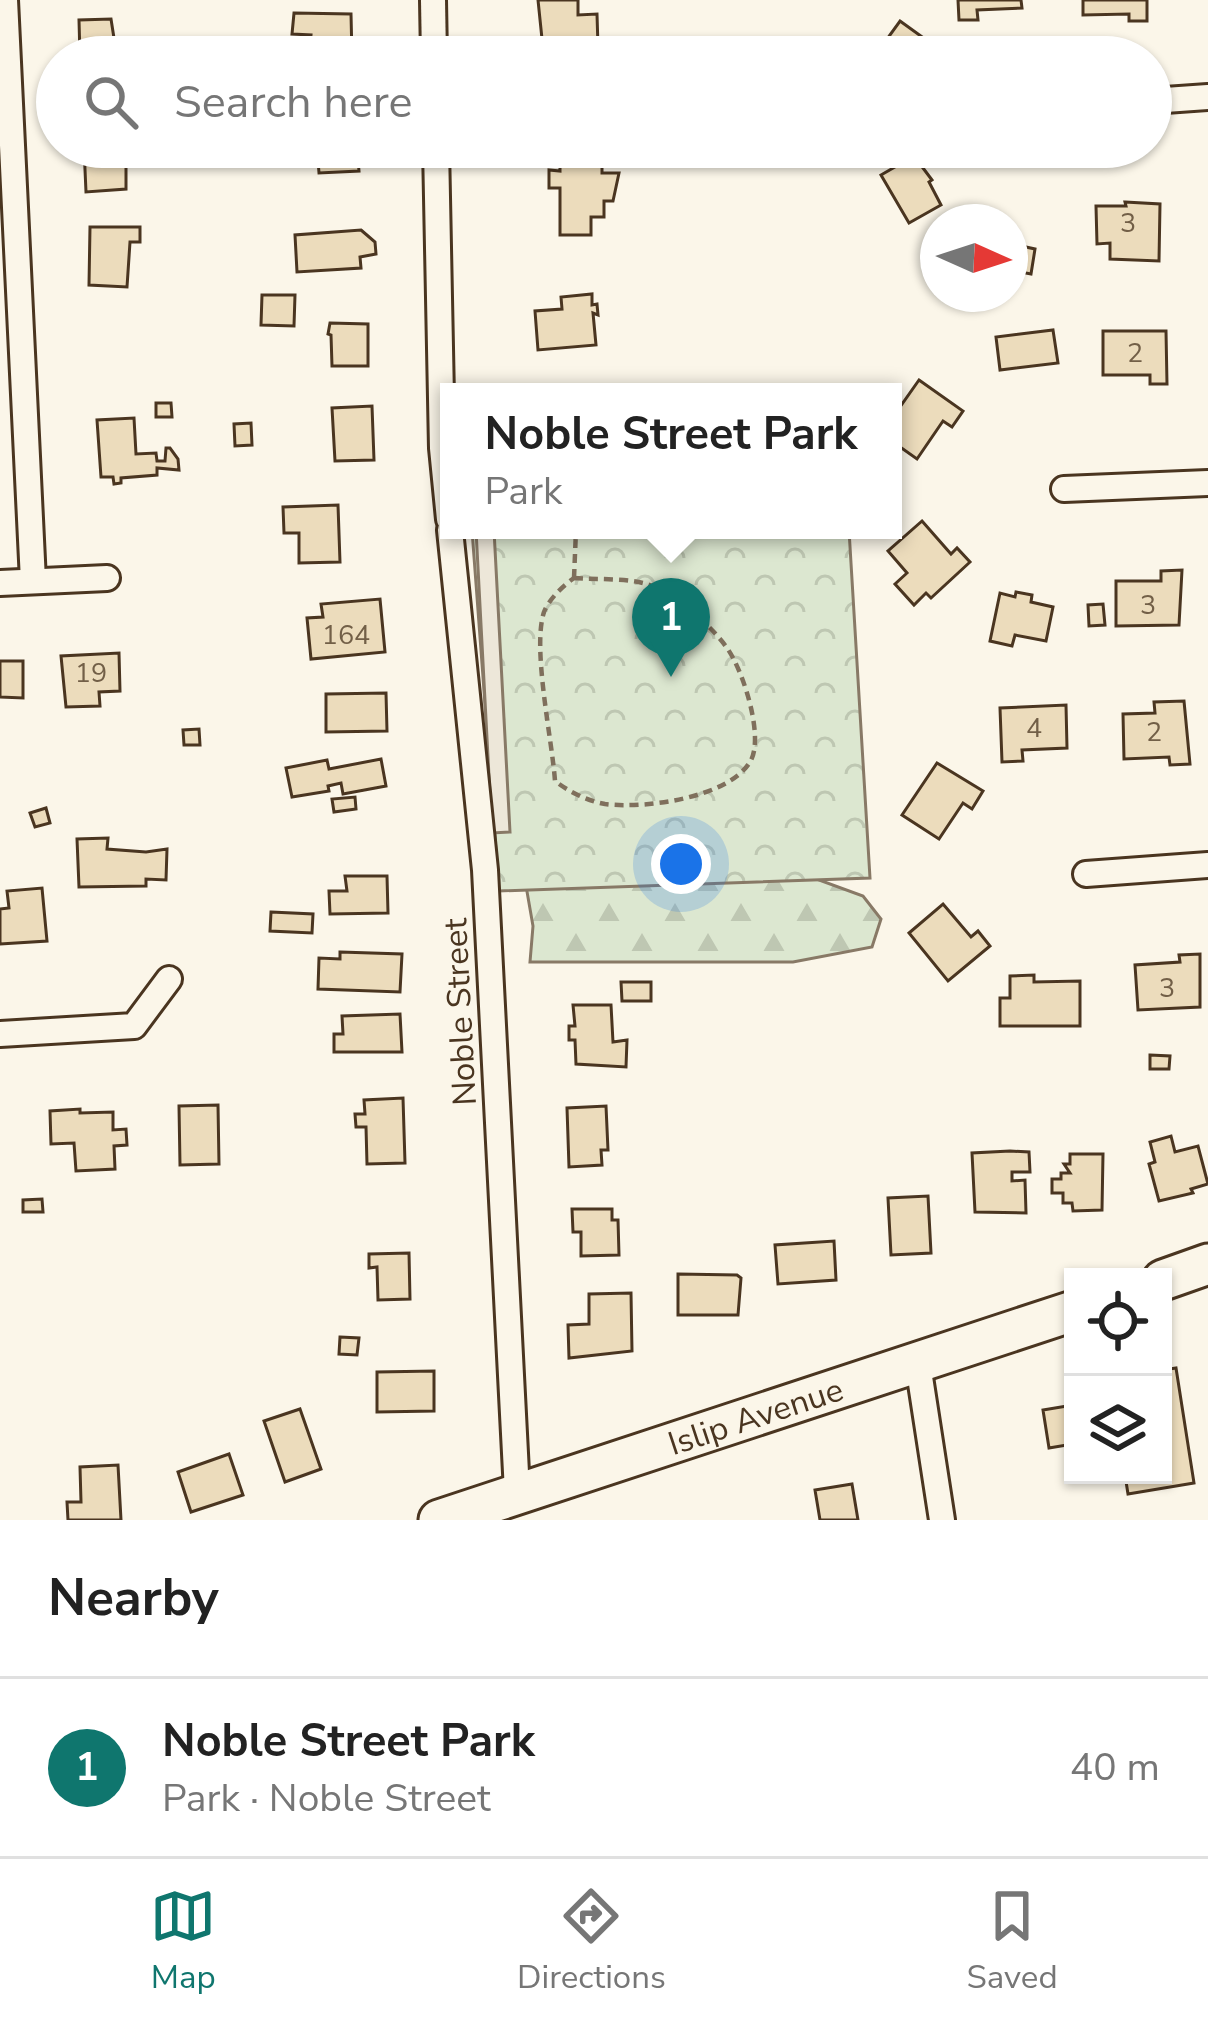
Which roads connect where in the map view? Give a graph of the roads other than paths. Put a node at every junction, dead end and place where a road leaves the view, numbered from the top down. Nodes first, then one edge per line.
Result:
1 (5, 0) edge
2 (434, 0) edge
3 (434, 36) edge
4 (1208, 98) edge
5 (1172, 100) edge
6 (436, 168) edge
7 (441, 383) edge
8 (1208, 483) edge
9 (1064, 489) dead end
10 (451, 539) edge
11 (107, 578) dead end
12 (33, 581) junction
13 (0, 583) edge
14 (1208, 865) edge
15 (1086, 874) dead end
16 (170, 979) dead end
17 (0, 1034) edge
18 (1208, 1264) edge
19 (1172, 1277) edge
20 (1064, 1314) edge
21 (919, 1364) junction
22 (518, 1492) junction
23 (439, 1520) edge
24 (942, 1520) edge

1 - 12 street
2 - 3 street
4 - 5 street
6 - 7 street
8 - 9 street
10 - 22 street, Noble Street
11 - 12 street
12 - 13 street
14 - 15 street
16 - 17 street
18 - 19 main road
20 - 21 main road, Islip Avenue
21 - 22 main road, Islip Avenue
21 - 24 street
22 - 23 main road, Islip Avenue

